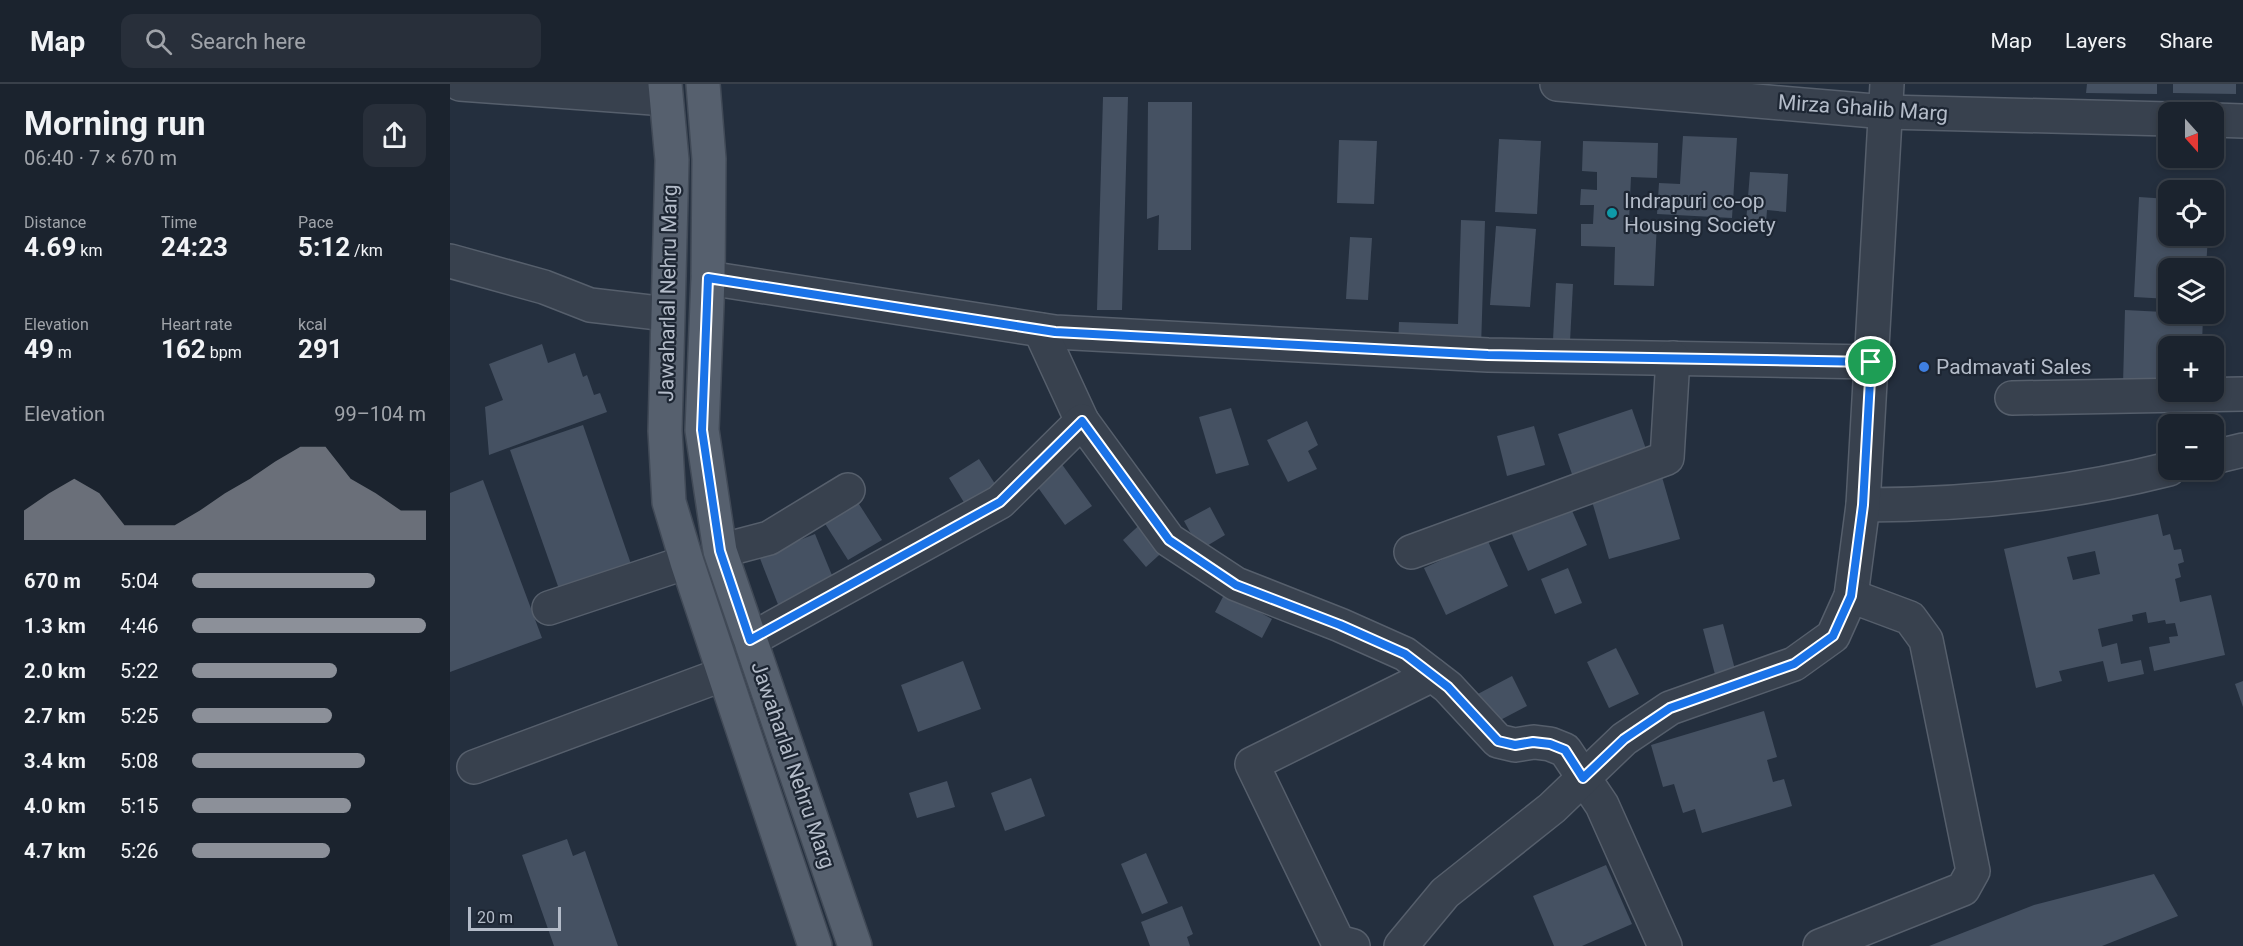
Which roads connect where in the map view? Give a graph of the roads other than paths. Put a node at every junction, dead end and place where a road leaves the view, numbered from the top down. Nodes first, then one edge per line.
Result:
1 (460, 84) edge
2 (703, 84) edge
3 (1557, 84) edge
4 (666, 91) edge
5 (1887, 98) edge
6 (2158, 118) edge
7 (2224, 120) edge
8 (2243, 121) edge
9 (450, 261) edge
10 (708, 278) junction
11 (667, 314) junction
12 (1040, 330) junction
13 (1673, 358) junction
14 (1871, 362) junction
15 (2243, 394) edge
16 (2012, 398) dead end
17 (1082, 421) junction
18 (2243, 450) edge
19 (2224, 455) edge
20 (2158, 471) edge
21 (848, 490) dead end
22 (1863, 505) junction
23 (720, 551) junction
24 (1411, 552) dead end
25 (687, 562) junction
26 (1851, 596) junction
27 (549, 608) dead end
28 (750, 640) junction
29 (724, 674) junction
30 (1432, 675) junction
31 (474, 767) dead end
32 (1583, 778) junction
33 (1340, 945) edge
34 (815, 946) edge
35 (855, 946) edge
36 (1401, 946) edge
37 (1665, 946) edge
38 (1820, 946) edge

1 - 4 street
2 - 10 main road, Jawaharlal Nehru Marg
3 - 5 street, Mirza Ghalib Marg
4 - 11 main road, Jawaharlal Nehru Marg
5 - 6 street, Mirza Ghalib Marg
5 - 14 street
7 - 8 street
9 - 11 street
10 - 12 street
10 - 23 main road, Jawaharlal Nehru Marg
11 - 25 main road, Jawaharlal Nehru Marg
12 - 13 street
12 - 17 street
13 - 14 street
13 - 24 street
14 - 22 street
15 - 16 street
17 - 28 street
17 - 30 street
18 - 19 street
20 - 22 street
21 - 23 street
22 - 26 street
23 - 25 main road
23 - 28 main road, Jawaharlal Nehru Marg
25 - 27 street
25 - 29 main road, Jawaharlal Nehru Marg
26 - 32 street
26 - 38 street
28 - 35 main road, Jawaharlal Nehru Marg
29 - 31 street
29 - 34 main road, Jawaharlal Nehru Marg
30 - 32 street
30 - 33 street
32 - 36 street
32 - 37 street

